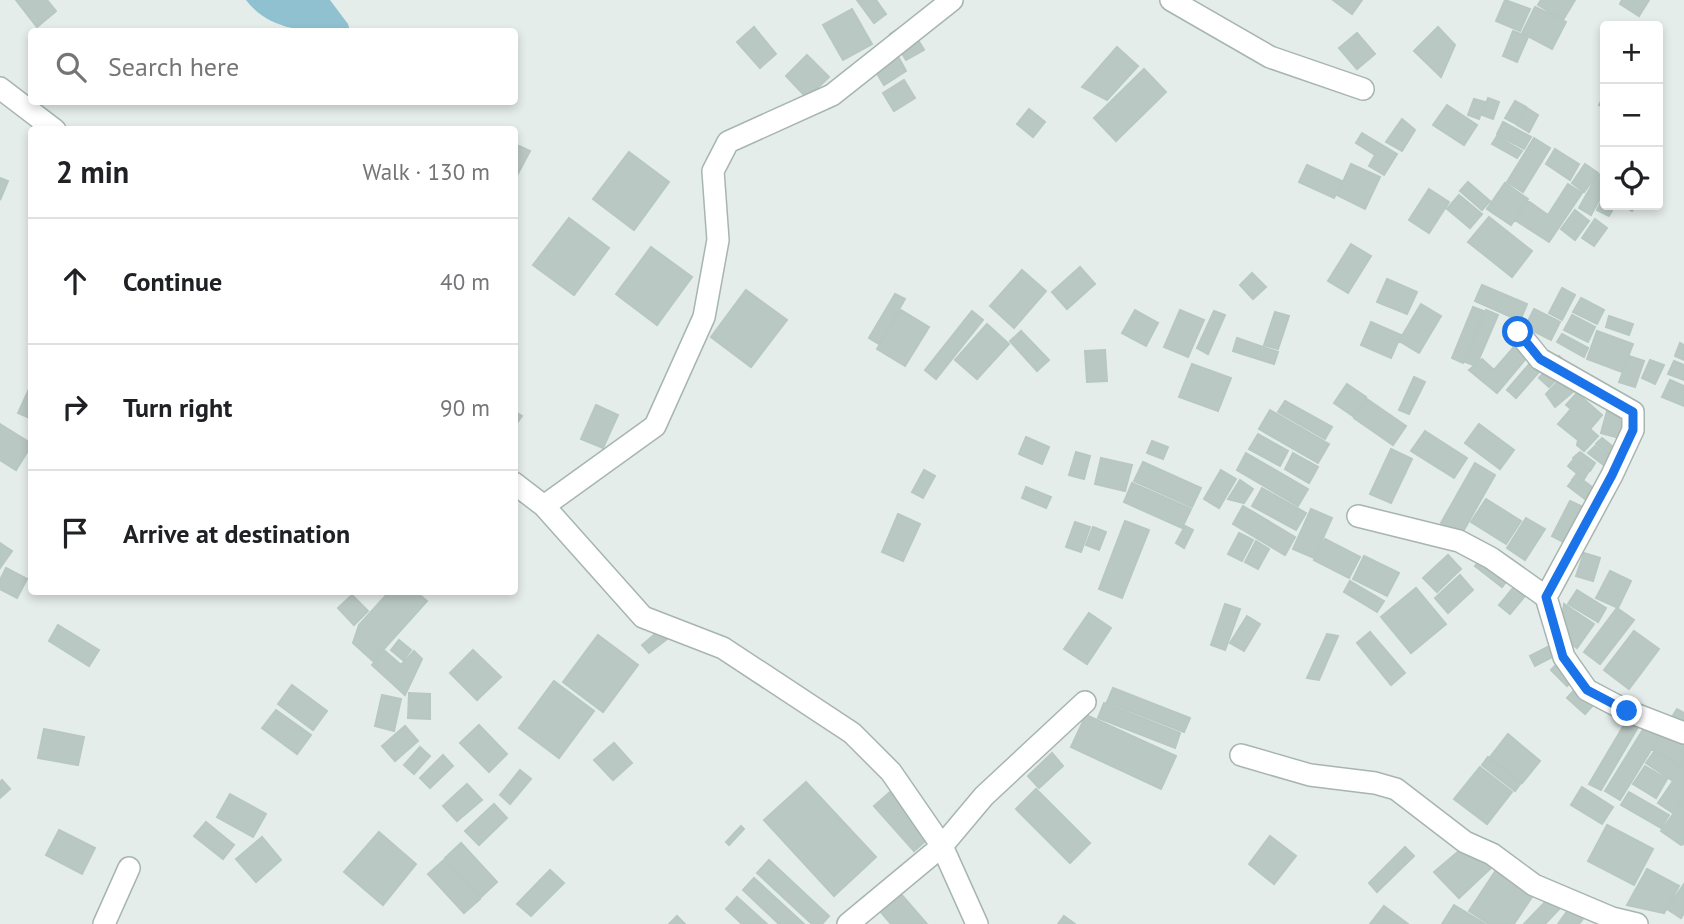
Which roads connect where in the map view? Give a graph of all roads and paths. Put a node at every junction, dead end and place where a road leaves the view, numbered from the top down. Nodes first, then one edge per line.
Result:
1 (952, 0) edge
2 (1171, 0) edge
3 (0, 88) edge
4 (1363, 89) dead end
5 (50, 126) edge
6 (1518, 332) dead end
7 (518, 486) edge
8 (544, 506) junction
9 (1358, 516) dead end
10 (1546, 597) junction
11 (1085, 702) dead end
12 (1684, 733) edge
13 (1241, 755) dead end
14 (942, 845) junction
15 (129, 868) dead end
16 (104, 924) edge
17 (848, 924) edge
18 (977, 924) edge
19 (1637, 924) edge

1 - 8 street
2 - 4 street
3 - 5 street
6 - 10 street
7 - 8 street
8 - 14 street
9 - 10 street
10 - 12 street
11 - 14 street
13 - 19 street
14 - 17 street
14 - 18 street
15 - 16 street

